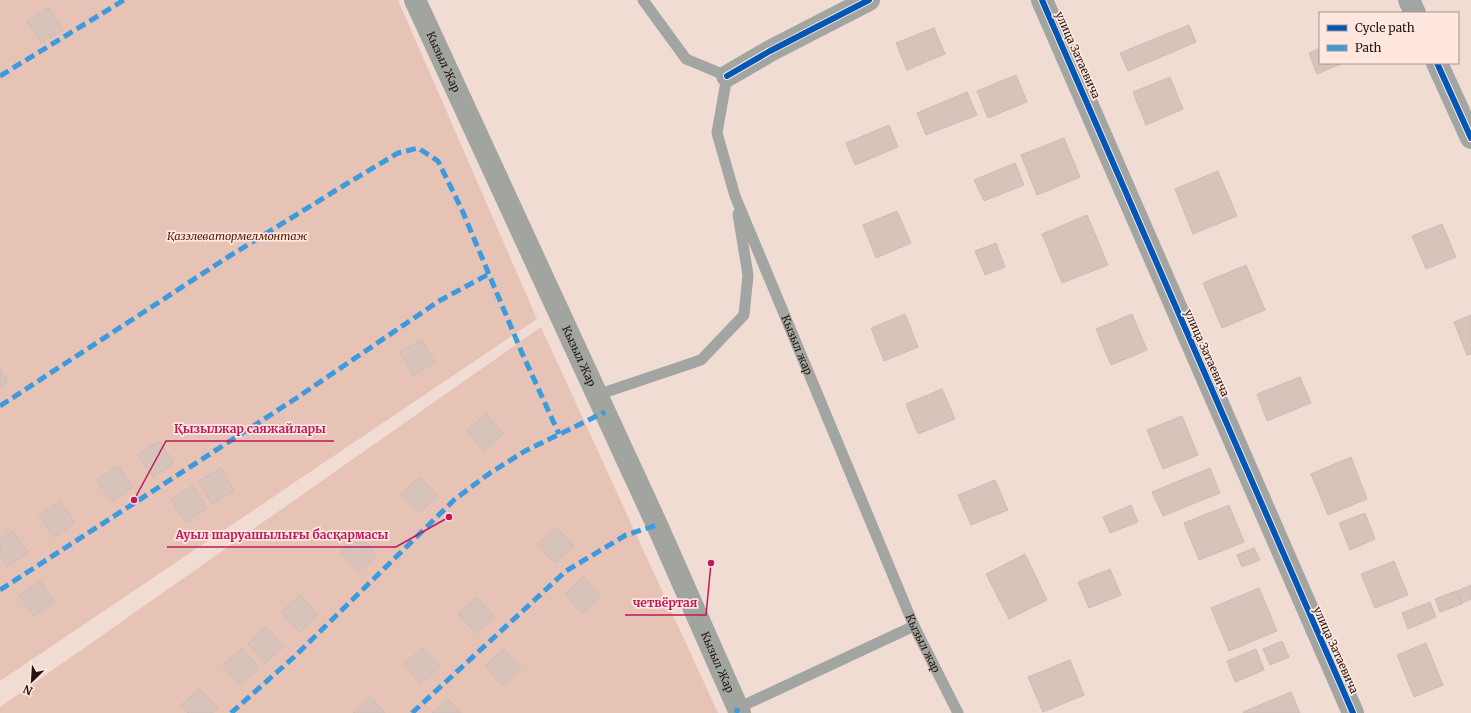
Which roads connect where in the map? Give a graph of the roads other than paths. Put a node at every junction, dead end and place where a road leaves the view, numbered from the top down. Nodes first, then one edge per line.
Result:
1 (414, 0) edge
2 (643, 0) edge
3 (869, 0) edge
4 (1042, 0) edge
5 (1409, 0) edge
6 (1415, 12) edge
7 (1437, 64) edge
8 (726, 76) junction
9 (1471, 138) edge
10 (735, 196) junction
11 (597, 395) junction
12 (914, 626) junction
13 (739, 711) edge
14 (958, 713) edge
15 (1353, 713) edge

1 - 11 main road, Кызыл Жар
2 - 8 lane
3 - 8 street
4 - 15 street, улица Затаевича
5 - 6 street
7 - 9 street
8 - 10 lane, Кызыл жар
10 - 11 lane
10 - 12 lane, Кызыл жар
11 - 13 main road, Кызыл Жар
12 - 13 lane
12 - 14 lane, Кызыл жар

